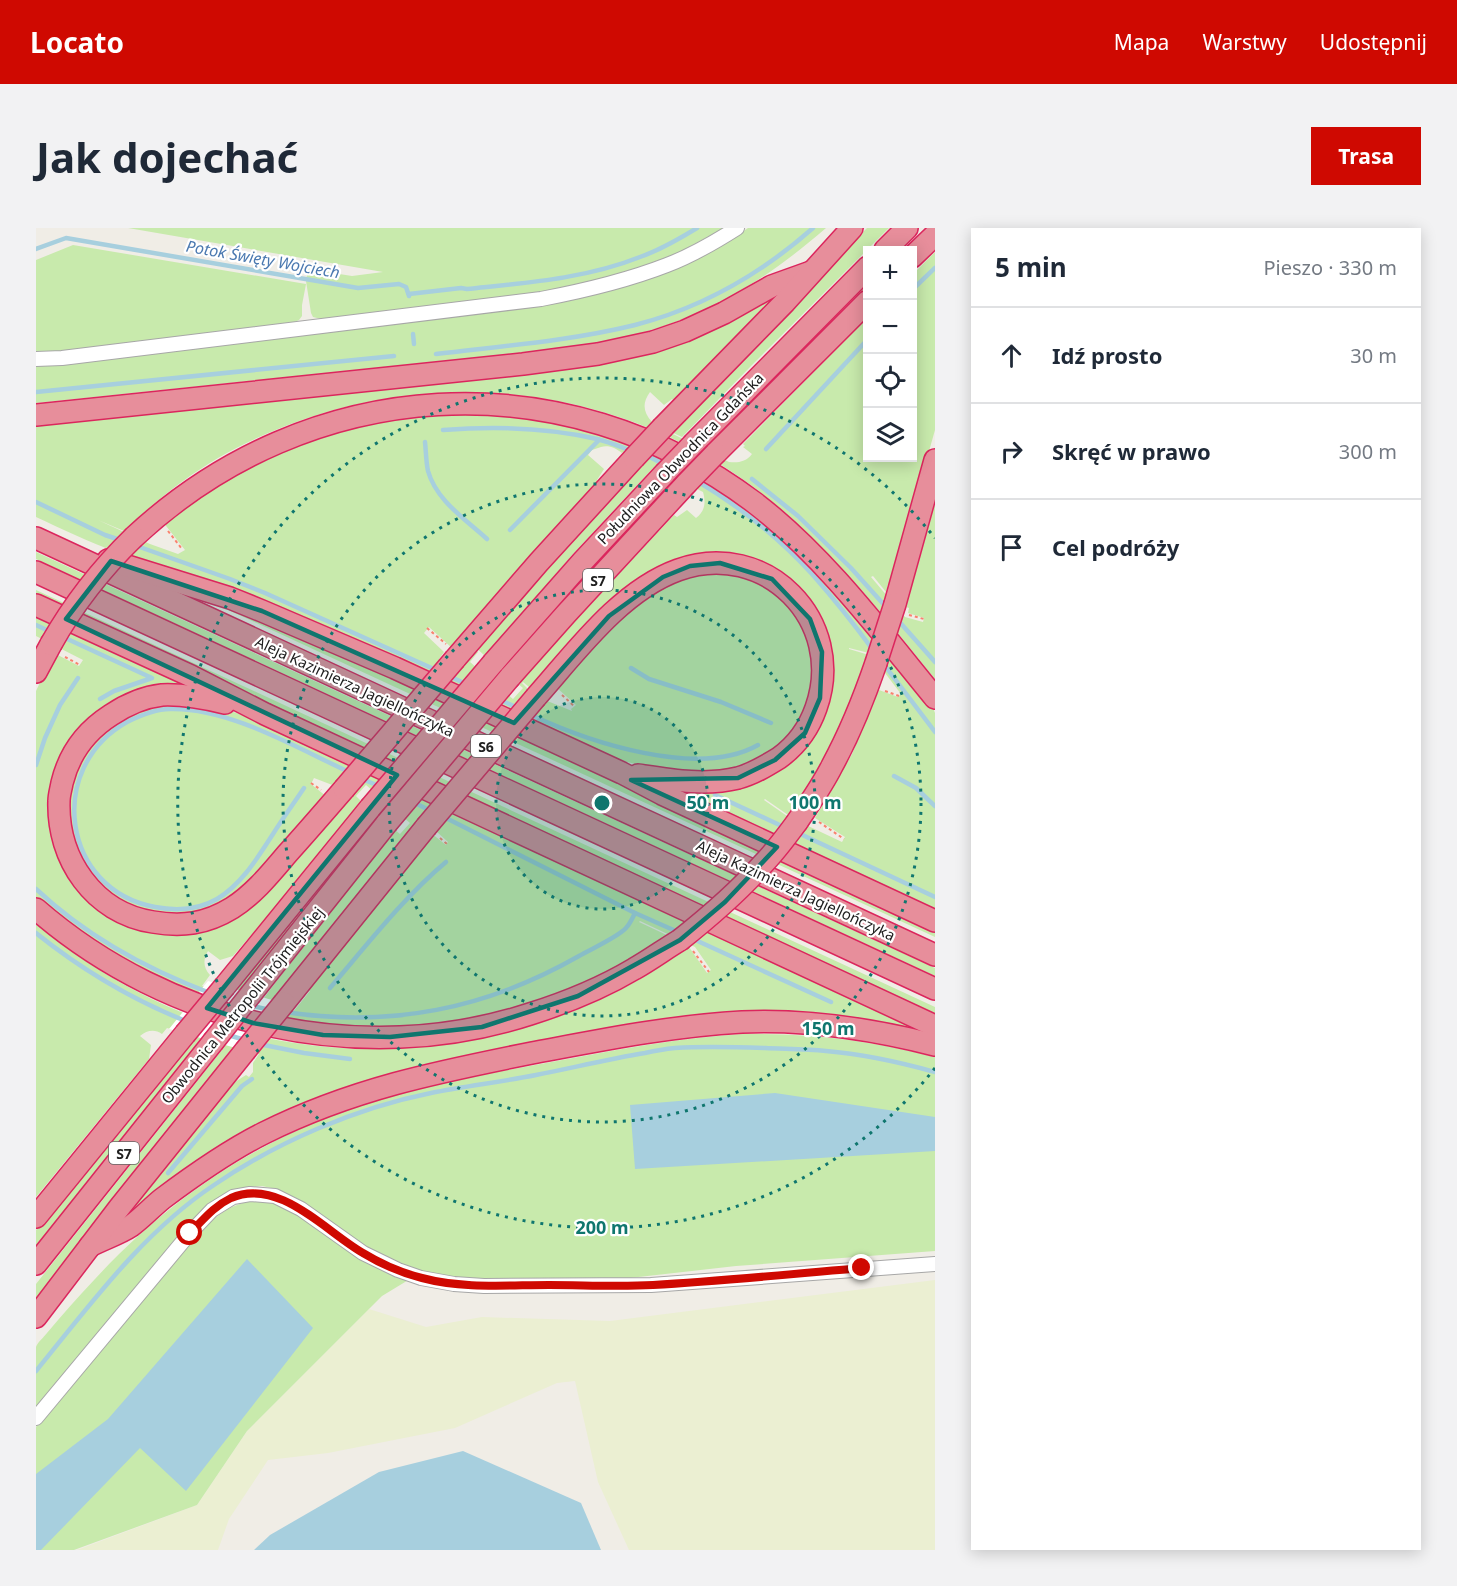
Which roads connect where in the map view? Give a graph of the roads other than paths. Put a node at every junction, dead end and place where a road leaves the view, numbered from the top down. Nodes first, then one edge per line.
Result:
1 (737, 228) edge
2 (852, 228) edge
3 (907, 228) edge
4 (935, 235) edge
5 (889, 246) edge
6 (917, 252) edge
7 (863, 271) edge
8 (812, 273) junction
9 (863, 305) edge
10 (36, 359) edge
11 (36, 415) edge
12 (935, 460) edge
13 (36, 538) edge
14 (36, 572) edge
15 (36, 604) edge
16 (36, 672) edge
17 (935, 698) edge
18 (265, 714) junction
19 (429, 737) joint
20 (450, 747) joint
21 (622, 773) junction
22 (36, 909) edge
23 (935, 921) edge
24 (935, 955) edge
25 (935, 989) edge
26 (935, 1026) edge
27 (935, 1045) edge
28 (36, 1217) edge
29 (90, 1246) junction
30 (36, 1264) edge
31 (935, 1264) edge
32 (36, 1317) edge
33 (36, 1418) edge

1 - 10 lane
2 - 8 highway
3 - 5 highway
4 - 6 highway
7 - 19 highway, Południowa Obwodnica Gdańska / S7, bridge
8 - 11 highway
8 - 18 highway, bridge
9 - 20 highway, Południowa Obwodnica Gdańska / S7, bridge
12 - 22 highway, bridge
13 - 21 highway
13 - 24 highway, Aleja Kazimierza Jagiellończyka / S6
14 - 25 highway, Aleja Kazimierza Jagiellończyka / S6
15 - 18 highway
16 - 17 highway, bridge
18 - 26 highway
19 - 28 highway, Obwodnica Metropolii Trójmiejskiej / S7, bridge
20 - 30 highway, Obwodnica Metropolii Trójmiejskiej / S7, bridge
21 - 23 highway
21 - 29 highway, bridge
27 - 29 highway
29 - 32 highway
31 - 33 lane

